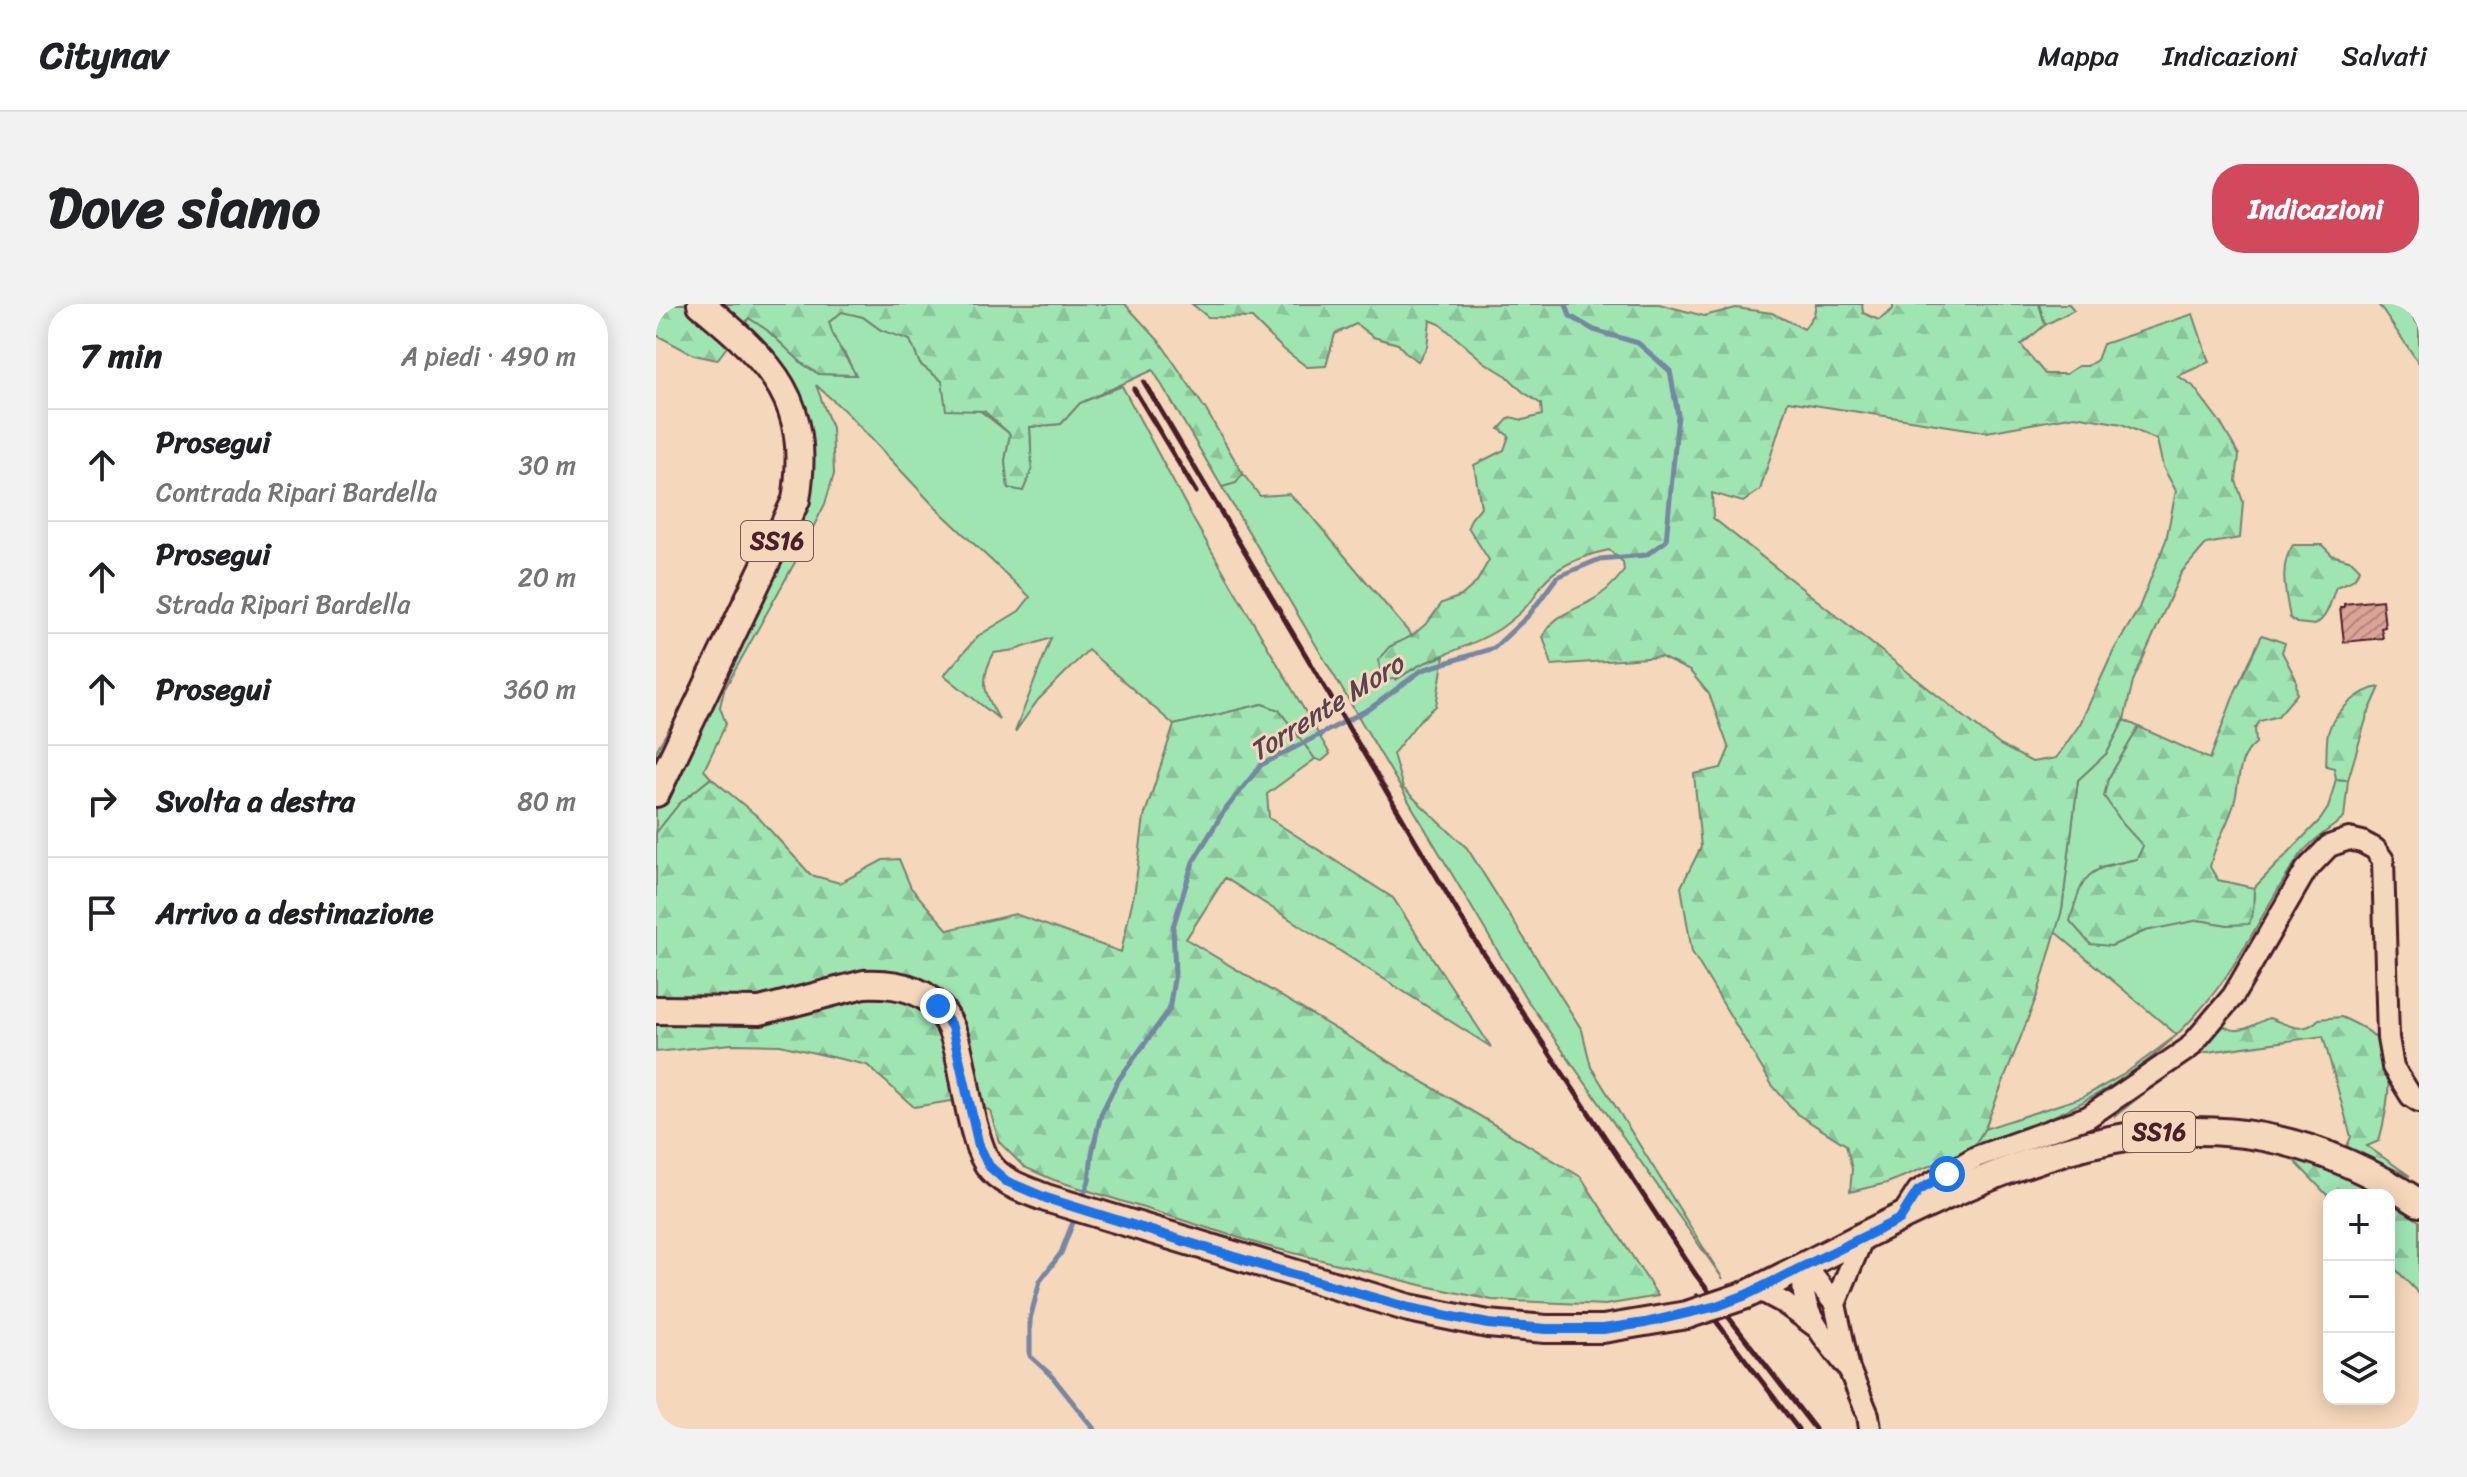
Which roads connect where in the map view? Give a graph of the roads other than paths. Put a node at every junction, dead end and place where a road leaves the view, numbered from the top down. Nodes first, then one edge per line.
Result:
1 (701, 304) edge
2 (656, 793) edge
3 (656, 1010) edge
4 (2419, 1101) edge
5 (2021, 1139) junction
6 (2005, 1171) junction
7 (2419, 1203) edge
8 (1900, 1219) junction
9 (1863, 1237) junction
10 (1805, 1266) junction
11 (1752, 1292) junction
12 (1835, 1304) junction
13 (1815, 1326) junction
14 (1849, 1369) junction
15 (1870, 1429) edge

1 - 2 main road, SS16
3 - 11 main road, SS16, bridge
4 - 5 street
5 - 6 street
5 - 8 street
6 - 7 main road, SS16
6 - 8 main road, SS16
8 - 9 main road, SS16
9 - 10 main road, SS16
9 - 12 street
10 - 11 main road, SS16
10 - 12 street
10 - 13 street
11 - 13 street
12 - 14 street
13 - 14 street
14 - 15 street

